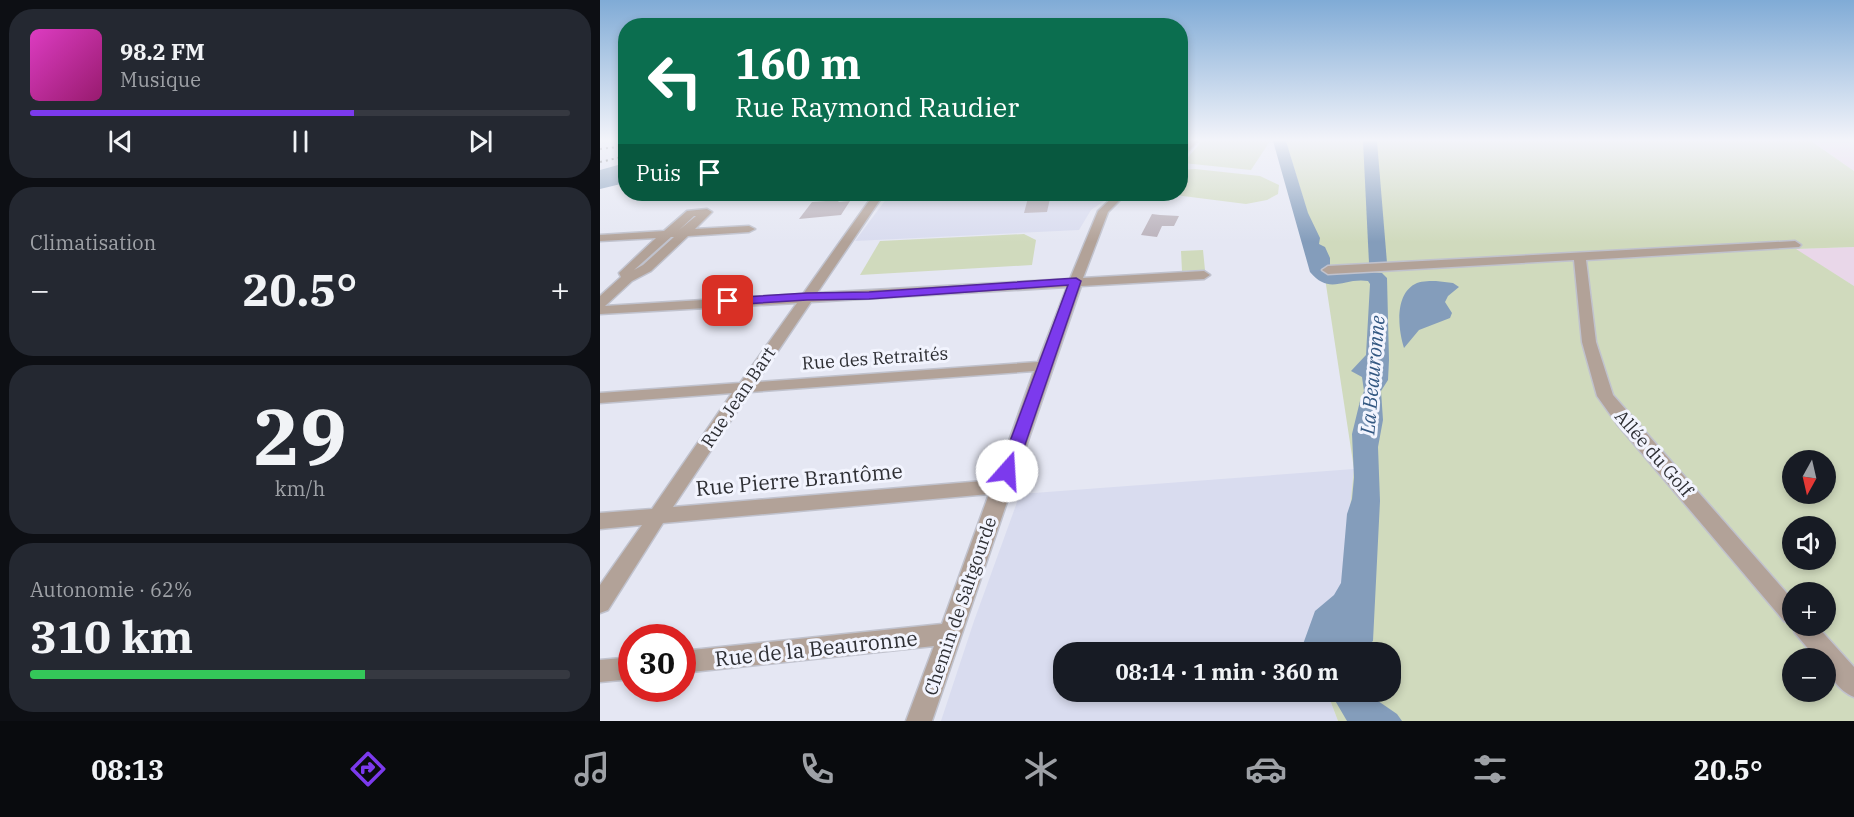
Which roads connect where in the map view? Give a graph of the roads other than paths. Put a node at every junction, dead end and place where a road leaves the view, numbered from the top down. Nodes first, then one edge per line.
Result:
1 (874, 201) edge
2 (1114, 201) edge
3 (749, 229) dead end
4 (684, 233) junction
5 (667, 234) junction
6 (600, 238) edge
7 (1794, 245) dead end
8 (1579, 255) junction
9 (1328, 270) dead end
10 (628, 273) junction
11 (1204, 275) dead end
12 (1076, 281) junction
13 (807, 296) junction
14 (600, 303) edge
15 (600, 310) edge
16 (1044, 366) junction
17 (746, 387) junction
18 (600, 398) edge
19 (1002, 486) junction
20 (659, 516) junction
21 (600, 521) edge
22 (600, 603) edge
23 (1782, 603) edge
24 (950, 634) junction
25 (1812, 636) edge
26 (696, 661) edge
27 (618, 669) edge
28 (600, 671) edge
29 (1854, 685) edge
30 (919, 721) edge

1 - 13 street, Rue Jean Bart
2 - 12 street, Chemin de Saltgourde
3 - 4 street
4 - 5 street
4 - 5 street
4 - 10 street
5 - 6 street
5 - 10 street
7 - 8 street
8 - 9 street
8 - 23 street, Allée du Golf
10 - 14 street
11 - 12 street
12 - 13 street
12 - 16 street, Chemin de Saltgourde
13 - 15 street
13 - 17 street, Rue Jean Bart
16 - 17 street, Rue des Retraités
16 - 19 street, Chemin de Saltgourde
17 - 18 street, Rue des Retraités
17 - 20 street, Rue Jean Bart
19 - 20 street, Rue Pierre Brantôme
19 - 24 street, Chemin de Saltgourde
20 - 21 street, Rue Pierre Brantôme
20 - 22 street, Rue Jean Bart
24 - 26 street, Rue de la Beauronne
24 - 30 street, Chemin de Saltgourde
25 - 29 street
27 - 28 street

